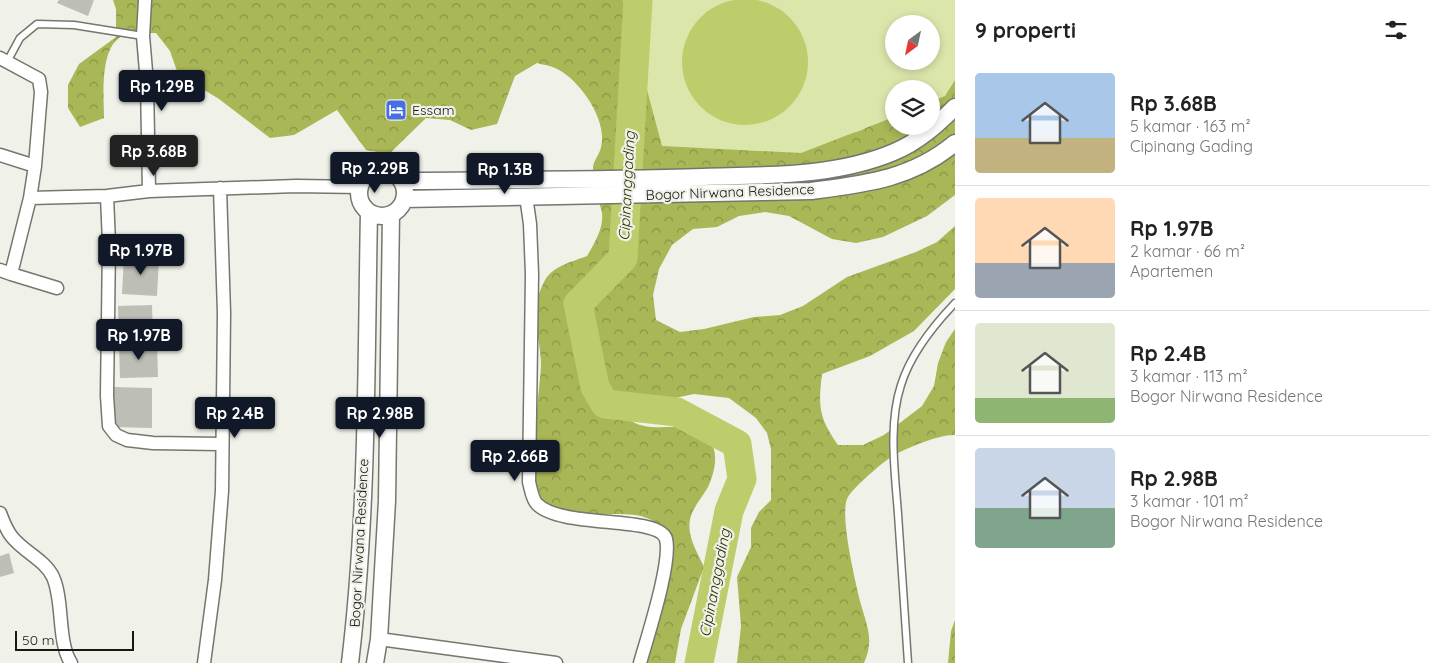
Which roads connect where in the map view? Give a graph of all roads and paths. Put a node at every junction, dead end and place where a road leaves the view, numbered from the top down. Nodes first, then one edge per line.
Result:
1 (145, 0) edge
2 (143, 36) junction
3 (4, 59) edge
4 (955, 107) edge
5 (955, 144) edge
6 (0, 155) edge
7 (35, 166) junction
8 (402, 181) junction
9 (360, 187) junction
10 (647, 187) junction
11 (220, 188) junction
12 (609, 188) junction
13 (150, 190) junction
14 (107, 196) junction
15 (526, 196) junction
16 (30, 198) junction
17 (404, 199) junction
18 (370, 212) junction
19 (392, 214) junction
20 (6, 272) edge
21 (58, 288) dead end
22 (955, 302) edge
23 (221, 444) junction
24 (363, 498) junction
25 (387, 501) junction
26 (0, 514) edge
27 (379, 639) junction
28 (71, 663) edge
29 (204, 663) edge
30 (350, 663) edge
31 (375, 663) edge
32 (556, 663) edge
33 (640, 663) edge
34 (908, 663) edge

1 - 2 street
2 - 3 lane
2 - 13 street
3 - 7 street
4 - 10 street, Bogor Nirwana Residence
5 - 10 street, Bogor Nirwana Residence
6 - 7 street
7 - 16 street
8 - 9 street
8 - 12 street
8 - 17 street
9 - 11 street
9 - 18 street
10 - 12 street
11 - 13 street
11 - 23 street
12 - 15 street
13 - 14 street
14 - 16 street
14 - 23 street
15 - 17 street
15 - 33 street
16 - 20 street
17 - 19 street
18 - 19 street
18 - 24 street, Bogor Nirwana Residence
19 - 25 street, Bogor Nirwana Residence
20 - 21 street
22 - 34 lane
23 - 29 street
24 - 25 street
24 - 30 street, Bogor Nirwana Residence
25 - 27 street, Bogor Nirwana Residence
26 - 28 street
27 - 31 street, Bogor Nirwana Residence
27 - 32 street

